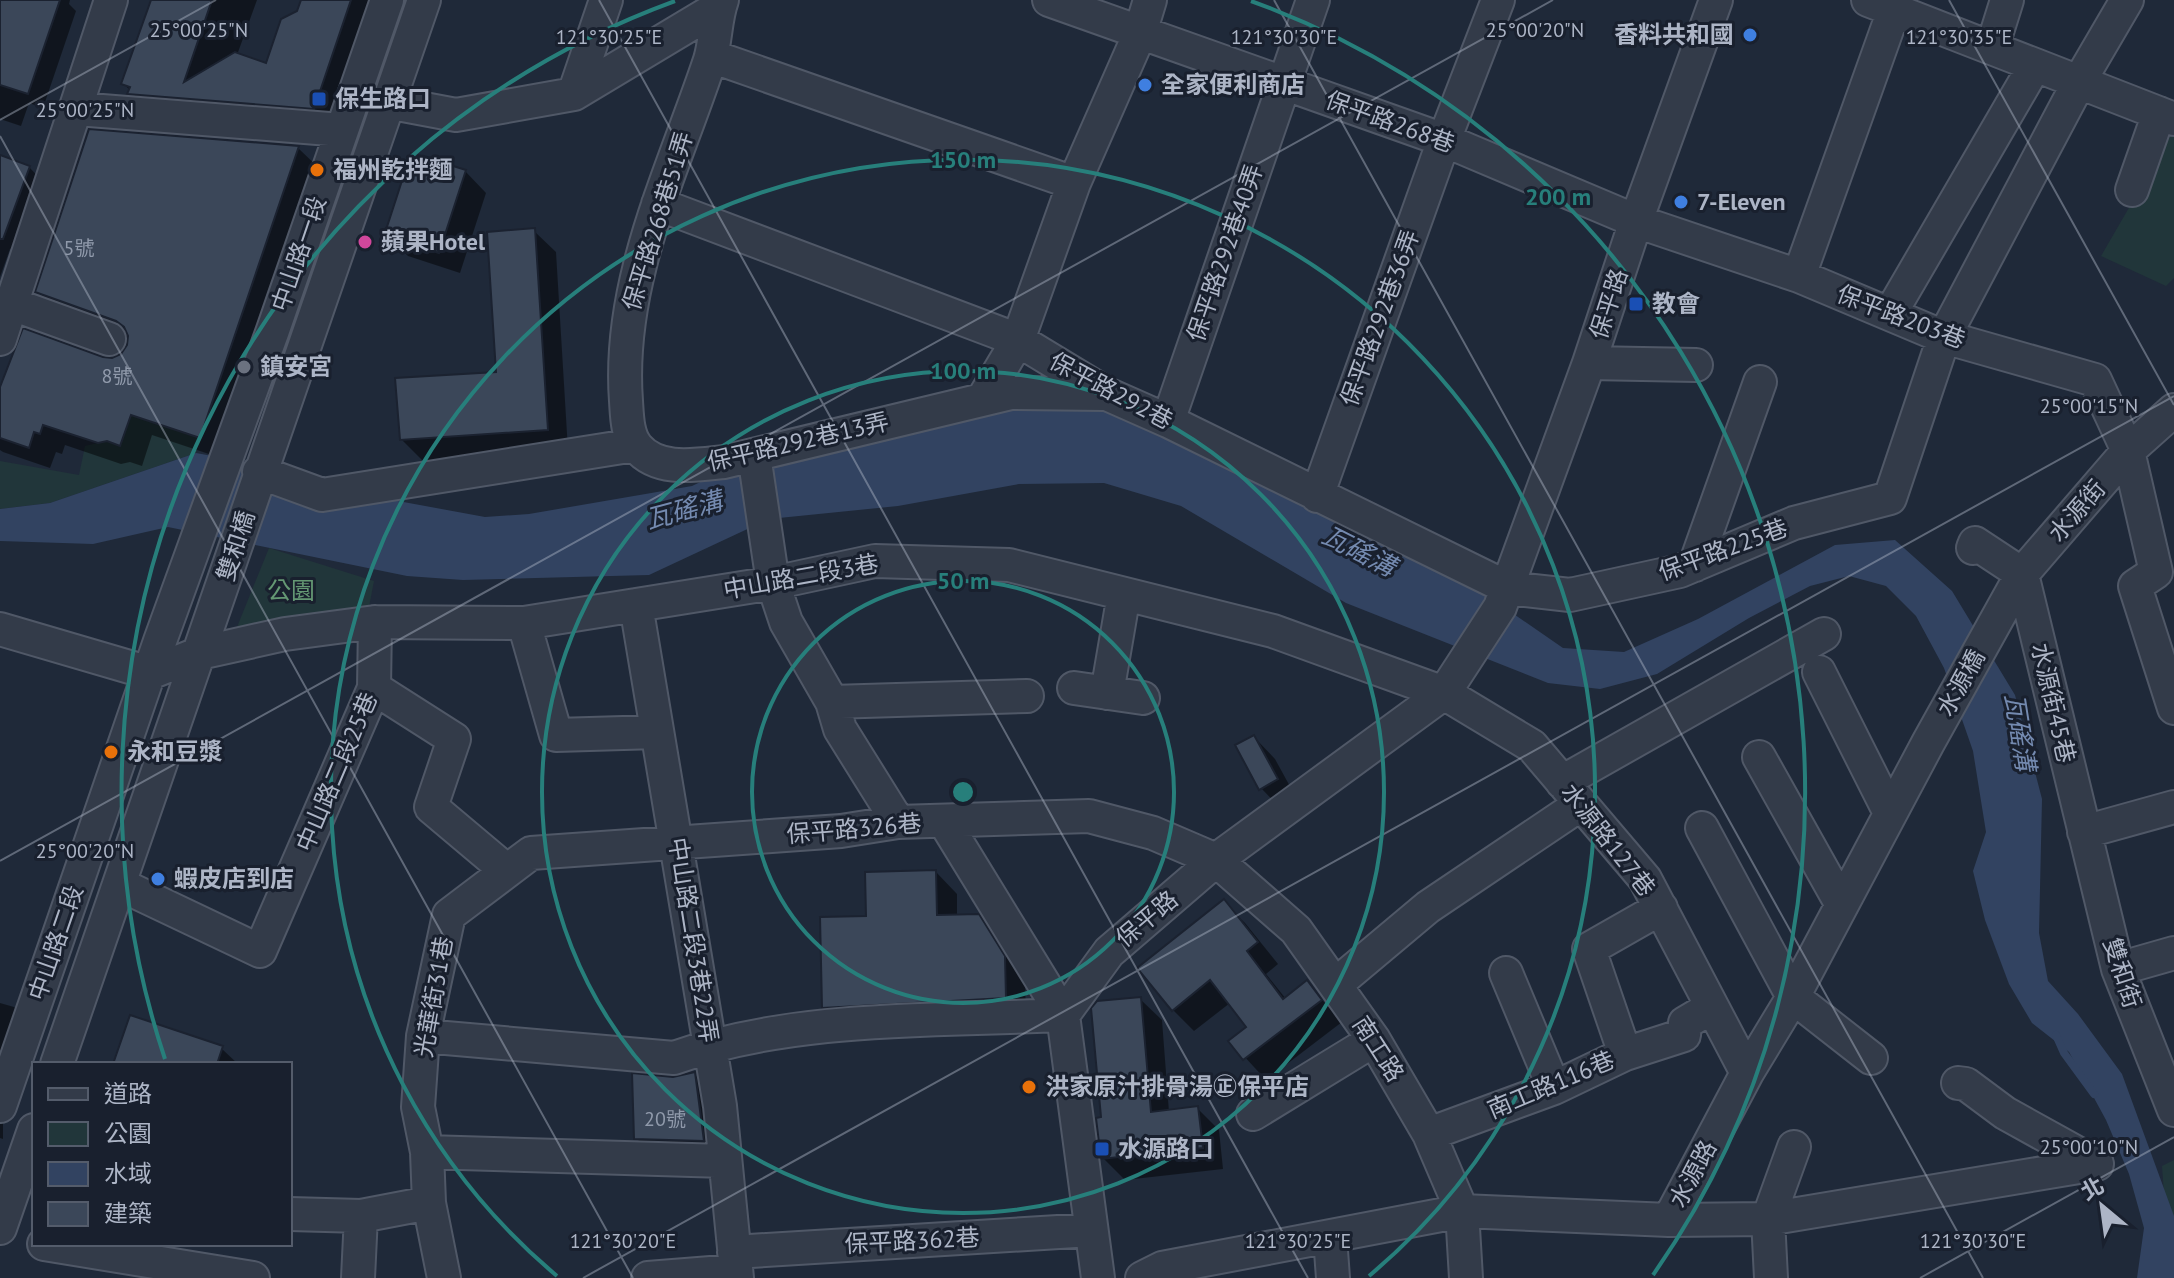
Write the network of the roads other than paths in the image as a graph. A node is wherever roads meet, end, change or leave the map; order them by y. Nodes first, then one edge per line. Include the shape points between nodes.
1 (111, 0) edge
2 (387, 0) edge
3 (424, 0) edge
4 (606, 0) edge
5 (1049, 0) edge
6 (1150, 0) edge
7 (1313, 0) edge
8 (1498, 0) edge
9 (1716, 0) edge
10 (2007, 0) edge
11 (2127, 0) edge
12 (721, 4) edge
13 (1881, 4) edge
14 (1140, 33) junction
15 (1992, 48) junction
16 (711, 56) junction
17 (2035, 65) junction
18 (2079, 82) junction
19 (1282, 84) junction
20 (574, 94) junction
21 (387, 102) junction
22 (77, 109) junction
23 (2167, 116) edge
24 (342, 130) junction
25 (1444, 140) junction
26 (1074, 183) junction
27 (2132, 190) dead end
28 (658, 204) junction
29 (1636, 221) junction
30 (1799, 276) junction
31 (12, 304) junction
32 (1890, 314) junction
33 (1944, 337) junction
34 (0, 339) edge
35 (109, 339) dead end
36 (1018, 340) junction
37 (1589, 363) junction
38 (1696, 365) dead end
39 (1760, 382) dead end
40 (1107, 394) junction
41 (983, 399) junction
42 (2174, 410) edge
43 (1168, 421) junction
44 (635, 445) junction
45 (2128, 451) junction
46 (754, 455) junction
47 (223, 462) joint
48 (259, 472) junction
49 (1317, 496) junction
50 (1973, 548) dead end
51 (1695, 565) junction
52 (2022, 574) junction
53 (773, 583) junction
54 (1124, 594) junction
55 (1504, 598) junction
56 (176, 600) joint
57 (636, 605) junction
58 (212, 620) joint
59 (375, 622) junction
60 (1994, 622) joint
61 (524, 623) junction
62 (0, 630) edge
63 (1824, 634) dead end
64 (200, 653) junction
65 (1819, 672) dead end
66 (150, 673) junction
67 (1449, 684) junction
68 (374, 688) junction
69 (1074, 688) dead end
70 (1107, 693) junction
71 (1027, 696) dead end
72 (1143, 698) dead end
73 (832, 702) junction
74 (2174, 708) edge
75 (657, 732) junction
76 (1928, 743) joint
77 (1759, 757) dead end
78 (1572, 793) junction
79 (2174, 807) edge
80 (1890, 813) junction
81 (944, 821) junction
82 (898, 822) junction
83 (1702, 828) dead end
84 (2084, 832) junction
85 (677, 843) junction
86 (1216, 860) junction
87 (507, 871) junction
88 (119, 884) junction
89 (1842, 905) junction
90 (1661, 908) junction
91 (2174, 953) edge
92 (2118, 969) junction
93 (1506, 973) dead end
94 (1335, 985) junction
95 (1793, 997) junction
96 (1712, 1007) junction
97 (1063, 1015) junction
98 (423, 1036) junction
99 (1374, 1040) junction
100 (710, 1045) junction
101 (1625, 1054) junction
102 (1871, 1058) dead end
103 (58, 1062) edge
104 (1747, 1073) junction
105 (1958, 1083) dead end
106 (1554, 1088) junction
107 (0, 1106) edge
108 (2174, 1110) edge
109 (1253, 1114) dead end
110 (1429, 1134) junction
111 (32, 1136) edge
112 (1794, 1147) dead end
113 (427, 1152) junction
114 (725, 1161) junction
115 (429, 1203) junction
116 (1462, 1211) junction
117 (292, 1214) edge
118 (361, 1216) junction
119 (1768, 1219) junction
120 (1669, 1220) junction
121 (0, 1228) edge
122 (1091, 1230) junction
123 (0, 1237) edge
124 (1330, 1237) junction
125 (32, 1242) edge
126 (56, 1246) edge
127 (736, 1267) edge
128 (253, 1278) edge
129 (358, 1278) edge
130 (444, 1278) edge
131 (648, 1278) edge
132 (1098, 1278) edge
133 (1142, 1278) edge
134 (1333, 1278) edge
135 (1466, 1278) edge
136 (1771, 1278) edge

1 - 22 street
2 - 24 street, 中山路一段
3 - 21 street, 中山路一段
4 - 20 street
5 - 14 street, 保平路268巷
6 - 14 street
7 - 19 street, 保平路292巷40弄
8 - 25 street, 保平路292巷36弄
9 - 29 street, 保平路
10 - 15 street
11 - 18 street
12 - 16 street, 保平路268巷51弄
12 - 20 street
13 - 15 street
13 - 30 street
14 - 19 street, 保平路268巷
14 - 26 street
15 - 17 street
16 - 26 street
16 - 28 street, 保平路268巷51弄
17 - 18 street
17 - 32 street
18 - 23 street
18 - 33 street
19 - 25 street, 保平路268巷
19 - 43 street, 保平路292巷40弄
20 - 21 street via 456,115
21 - 48 street, 中山路一段
22 - 24 street
22 - 31 street
23 - 27 street
24 - 47 street, 中山路一段
25 - 29 street, 保平路268巷
25 - 49 street, 保平路292巷36弄
26 - 36 street
28 - 36 street, 保平路292巷
28 - 44 street, 保平路268巷51弄 via 629,308 623,367 627,424
29 - 30 street, 保平路203巷
29 - 37 street, 保平路
30 - 32 street, 保平路203巷
31 - 34 street
31 - 35 street
32 - 33 street, 保平路203巷
33 - 45 street, 保平路203巷 via 2095,380
33 - 51 street, 保平路225巷 via 1890,498 1794,523
36 - 40 street, 保平路292巷
36 - 41 street
37 - 38 street
37 - 55 street, 保平路
39 - 51 street
40 - 41 street, 保平路292巷13弄 via 1011,393
40 - 43 street, 保平路292巷
41 - 46 street, 保平路292巷13弄
42 - 45 street, 水源街
43 - 49 street, 保平路292巷
44 - 46 street, 保平路292巷13弄 via 664,464
44 - 48 street via 322,495
45 - 52 street, 水源街
45 - 74 street, 保平路203巷 via 2156,572 2135,586
46 - 53 street
47 - 56 street, 雙和橋
48 - 58 street, 雙和橋
49 - 55 street, 保平路292巷
50 - 52 street via 1975,543
51 - 55 street, 保平路225巷 via 1570,595
52 - 60 street, 水源街
52 - 84 street, 水源街45巷
53 - 54 street, 中山路二段3巷 via 875,561 905,561 1009,565
53 - 57 street, 中山路二段3巷
53 - 73 street via 786,622
54 - 67 street, 中山路二段3巷 via 1273,631
54 - 70 street
55 - 67 street, 保平路
56 - 66 street, 中山路二段
57 - 61 street, 中山路二段3巷
57 - 75 street, 中山路二段3巷22弄
58 - 64 street, 中山路二段
59 - 61 street, 中山路二段3巷
59 - 64 street, 中山路二段3巷
59 - 68 street, 中山路二段25巷
60 - 76 street, 水源橋
61 - 75 street via 556,735
62 - 66 street
63 - 78 street
64 - 66 street, 中山路二段3巷
64 - 88 street, 中山路二段
65 - 80 street
66 - 107 street, 中山路二段
67 - 78 street, 水源路127巷 via 1532,746
67 - 86 street, 保平路
68 - 87 street via 454,739 431,807
68 - 88 street, 中山路二段25巷 via 260,951
69 - 70 street
70 - 72 street
71 - 73 street
73 - 82 street via 840,729
75 - 85 street, 中山路二段3巷22弄
76 - 80 street, 水源路
77 - 89 street
78 - 90 street, 水源路127巷 via 1645,879
78 - 94 street
79 - 84 street
80 - 89 street, 水源路
81 - 82 street, 保平路326巷
81 - 86 street, 保平路326巷 via 1089,816 1153,833
81 - 97 street
82 - 85 street, 保平路326巷
83 - 95 street
84 - 92 street, 雙和街
85 - 87 street, 光華街31巷 via 531,853
85 - 100 street, 中山路二段3巷22弄
86 - 94 street, 南工路 via 1296,930
86 - 97 street, 保平路 via 1109,952
87 - 98 street, 光華街31巷 via 449,915
88 - 103 street, 中山路二段
89 - 95 street, 水源路
90 - 96 street, 水源路127巷
90 - 101 street, 南工路116巷 via 1589,949
91 - 92 street
92 - 108 street, 雙和街
93 - 106 street
94 - 99 street, 南工路
95 - 102 street
95 - 104 street, 水源路
96 - 101 street via 1685,1023 1684,1035
96 - 104 street, 水源路127巷
97 - 100 street via 814,1027
97 - 122 street
98 - 100 street via 674,1058
98 - 113 street, 光華街31巷 via 418,1107
99 - 109 street
99 - 110 street, 南工路
100 - 114 street, 中山路二段3巷22弄
101 - 106 street, 南工路116巷
104 - 120 street, 水源路
105 - 119 street via 2097,1164
106 - 110 street, 南工路116巷
110 - 116 street, 南工路
111 - 121 street
112 - 119 street
113 - 114 street
113 - 115 street, 光華街31巷
114 - 127 street, 中山路二段3巷22弄
115 - 118 street
115 - 130 street, 光華街31巷
116 - 120 street, 水源路
116 - 124 street, 水源路
116 - 135 street, 南工路
117 - 118 street
118 - 129 street
119 - 120 street
119 - 136 street
122 - 127 street, 保平路362巷
122 - 132 street
123 - 125 street
124 - 133 street, 水源路 via 1162,1268
124 - 134 street
126 - 128 street
127 - 131 street, 保平路362巷

